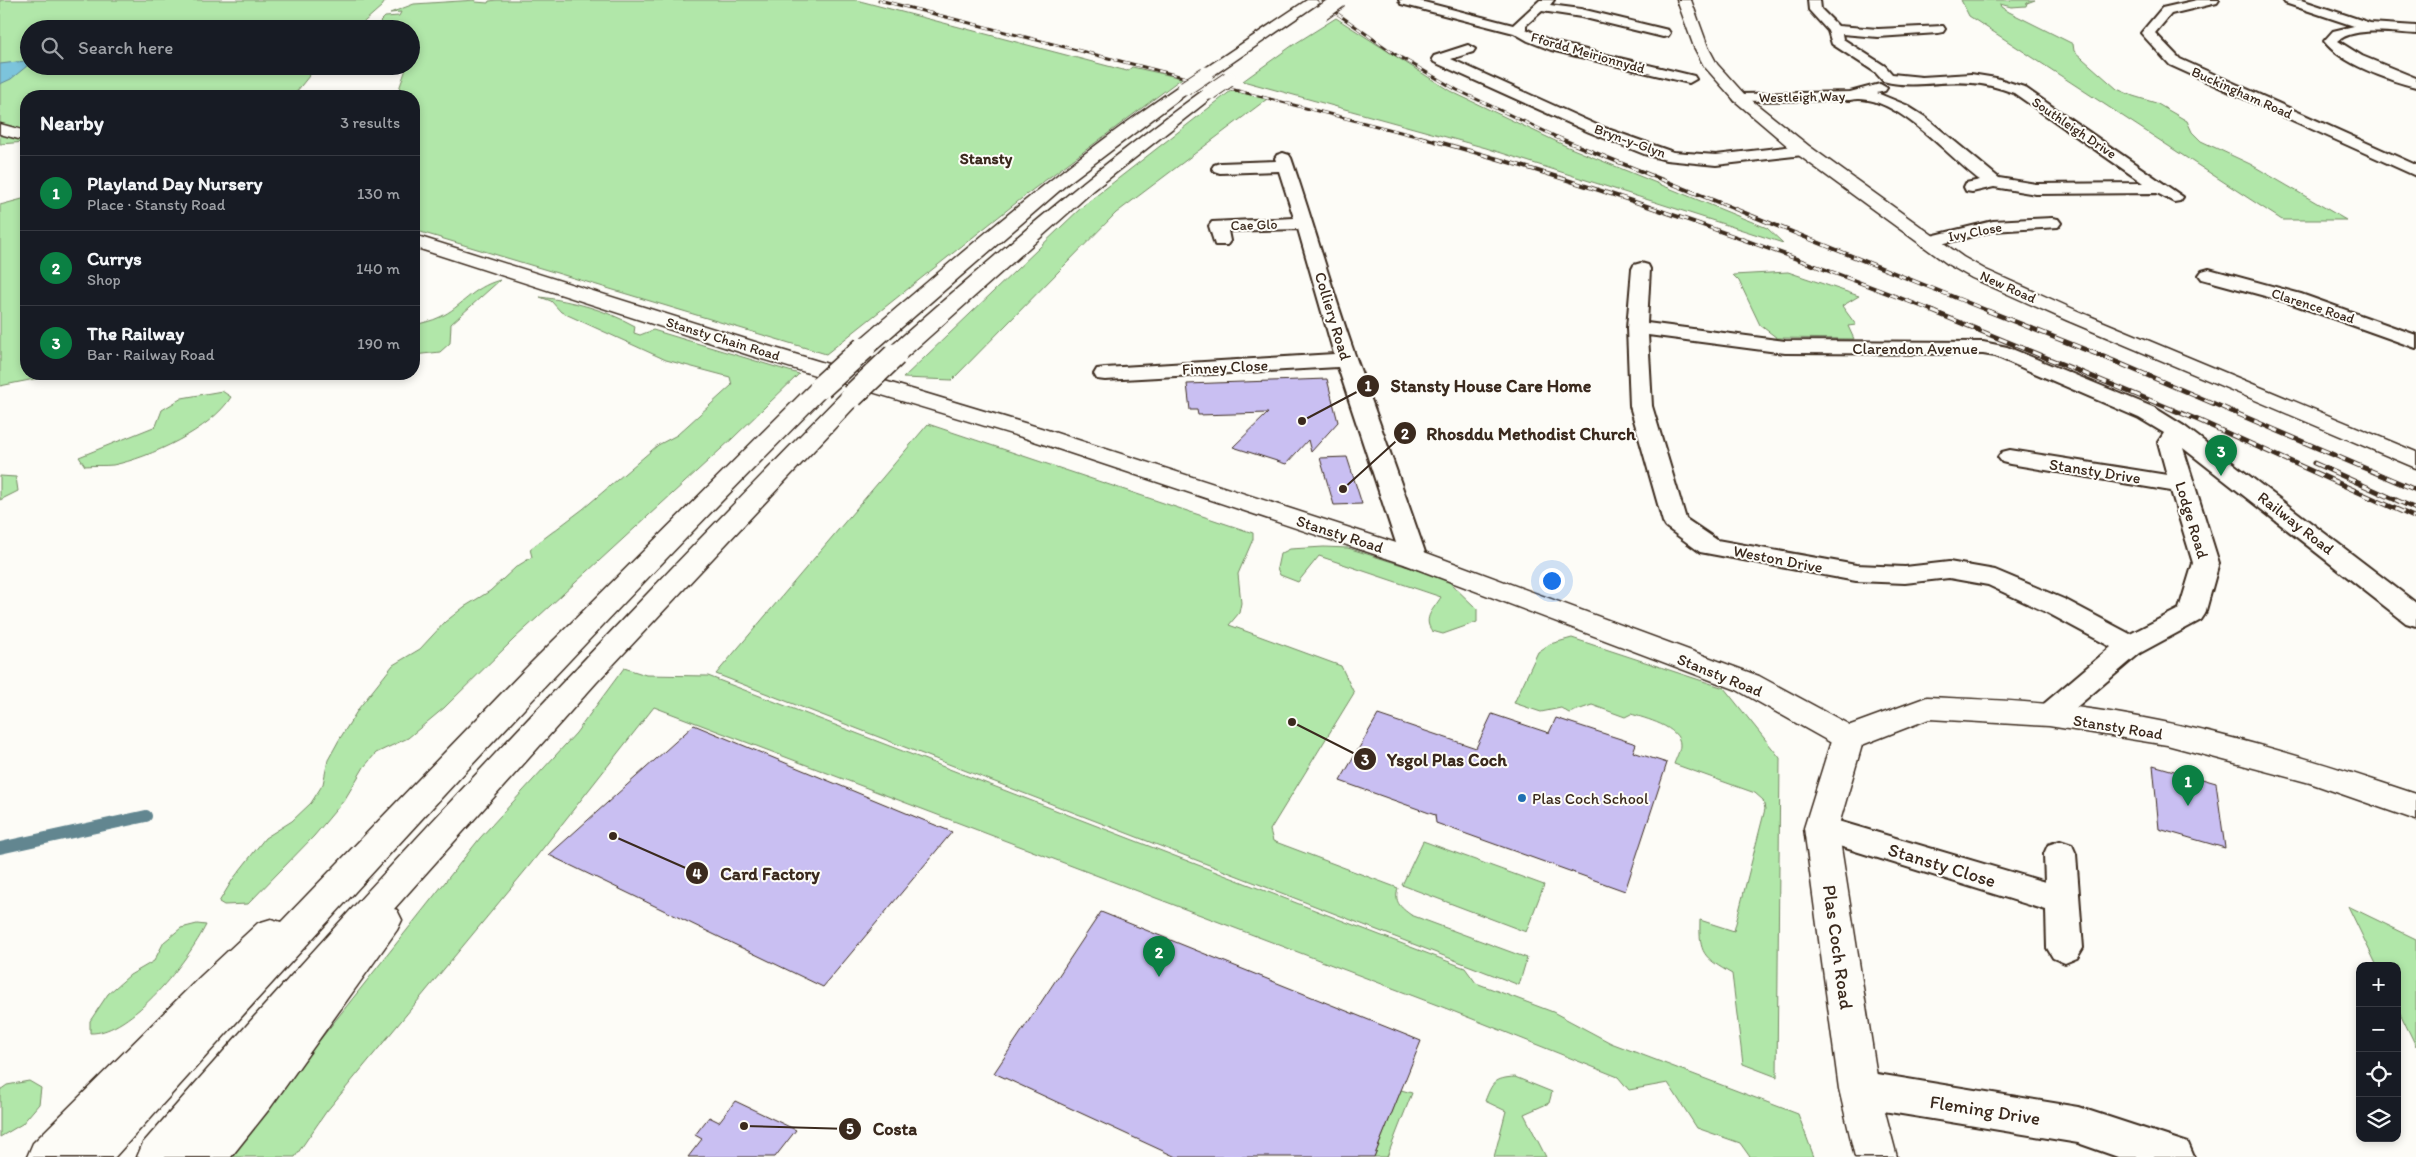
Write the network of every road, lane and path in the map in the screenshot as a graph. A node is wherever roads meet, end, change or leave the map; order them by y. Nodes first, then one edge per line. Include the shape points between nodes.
1 (1340, 0) edge
2 (1684, 0) edge
3 (1814, 0) edge
4 (2213, 0) edge
5 (2290, 0) edge
6 (1405, 1) dead end
7 (1543, 3) edge
8 (1315, 6) edge
9 (1307, 24) dead end
10 (2369, 27) junction
11 (1654, 28) dead end
12 (1519, 30) junction
13 (1834, 30) junction
14 (2416, 30) edge
15 (1932, 31) dead end
16 (1468, 50) dead end
17 (1243, 69) dead end
18 (2020, 75) dead end
19 (1888, 78) junction
20 (1983, 79) junction
21 (1689, 80) dead end
22 (2416, 83) edge
23 (1865, 94) junction
24 (1740, 98) junction
25 (0, 130) edge
26 (20, 135) edge
27 (1803, 150) junction
28 (1284, 162) joint
29 (1220, 168) dead end
30 (2416, 171) edge
31 (1994, 182) junction
32 (1972, 187) dead end
33 (1306, 223) junction
34 (2052, 223) dead end
35 (1221, 241) dead end
36 (1929, 242) junction
37 (420, 243) edge
38 (1642, 269) dead end
39 (2209, 275) dead end
40 (1637, 328) junction
41 (2416, 342) edge
42 (1346, 360) junction
43 (1105, 374) dead end
44 (2176, 431) junction
45 (1032, 433) joint
46 (2009, 457) dead end
47 (2416, 460) edge
48 (2181, 484) junction
49 (1414, 558) junction
50 (2416, 617) edge
51 (2130, 646) junction
52 (2050, 715) junction
53 (1848, 738) junction
54 (475, 740) junction
55 (484, 784) junction
56 (2416, 807) edge
57 (1821, 828) junction
58 (2060, 854) dead end
59 (2062, 902) junction
60 (2065, 948) dead end
61 (1858, 1089) junction
62 (2113, 1146) edge
63 (48, 1157) edge
64 (87, 1157) edge
65 (158, 1157) edge
66 (205, 1157) edge
67 (1876, 1157) edge
68 (2174, 1157) edge

1 - 8 main road, bridge
2 - 24 main road, New Road via 1711,66
3 - 13 street via 1817,14
4 - 30 street, Buckingham Road via 2167,11 2148,33 2175,62
5 - 10 street
6 - 12 street, Ffordd Meirionnydd
7 - 11 street
7 - 12 street, Ffordd Meirionnydd via 1523,19
8 - 9 main road
8 - 54 main road, bridge via 1149,112 1009,222 864,348 720,485
10 - 14 street
10 - 22 street via 2345,31 2331,41 2351,56
12 - 21 street, Ffordd Meirionnydd via 1547,44 1664,70
13 - 15 street via 1878,33
13 - 19 street via 1837,41 1880,69
16 - 27 street, Bryn-y-Glyn via 1439,59 1500,82 1632,144 1672,157 1716,160
17 - 55 main road, bridge via 1173,119 1028,235 895,355 852,396
18 - 20 street, Southleigh Drive
19 - 20 street, Southleigh Drive via 1922,81
19 - 23 street via 1878,90
20 - 31 street, Southleigh Drive via 2019,90 2167,192 2036,189
23 - 24 street, Westleigh Way
23 - 31 street, Southleigh Drive via 1920,120
24 - 27 main road, New Road
25 - 26 main road
27 - 36 main road, New Road
28 - 29 street
28 - 33 street, Colliery Road
31 - 32 street, Southleigh Drive
33 - 35 street, Cae Glo via 1218,226
33 - 42 street, Colliery Road
34 - 36 street, Ivy Close via 1993,226
36 - 47 main road, New Road via 1979,274
37 - 45 main road, Stansty Chain Road
38 - 40 street, Weston Drive
39 - 41 street, Clarence Road via 2294,298
40 - 44 street, Clarendon Avenue via 1785,347 1983,348 2000,351 2147,413
40 - 51 street, Weston Drive via 1641,406 1675,522 1708,546 1856,573 1905,575 1949,570 1995,578
42 - 43 street, Finney Close
42 - 49 street, Colliery Road
44 - 48 street, Lodge Road via 2170,442
44 - 50 street, Railway Road
45 - 49 main road, Stansty Road
46 - 48 street, Stansty Drive
48 - 51 street, Lodge Road via 2206,563 2191,614
49 - 53 main road, Stansty Road via 1748,683
51 - 52 street, Lodge Road
52 - 53 main road, Stansty Road via 1928,708
52 - 56 main road, Stansty Road via 2167,734 2316,773
53 - 57 main road, Plas Coch Road
54 - 63 main road via 214,988
54 - 64 main road
55 - 65 main road via 229,1071
55 - 66 main road via 256,1095
57 - 59 street, Stansty Close
57 - 61 main road, Plas Coch Road
58 - 59 street
59 - 60 street
61 - 62 street, Fleming Drive via 2078,1125
61 - 67 main road, Plas Coch Road
62 - 68 street, Fleming Drive

